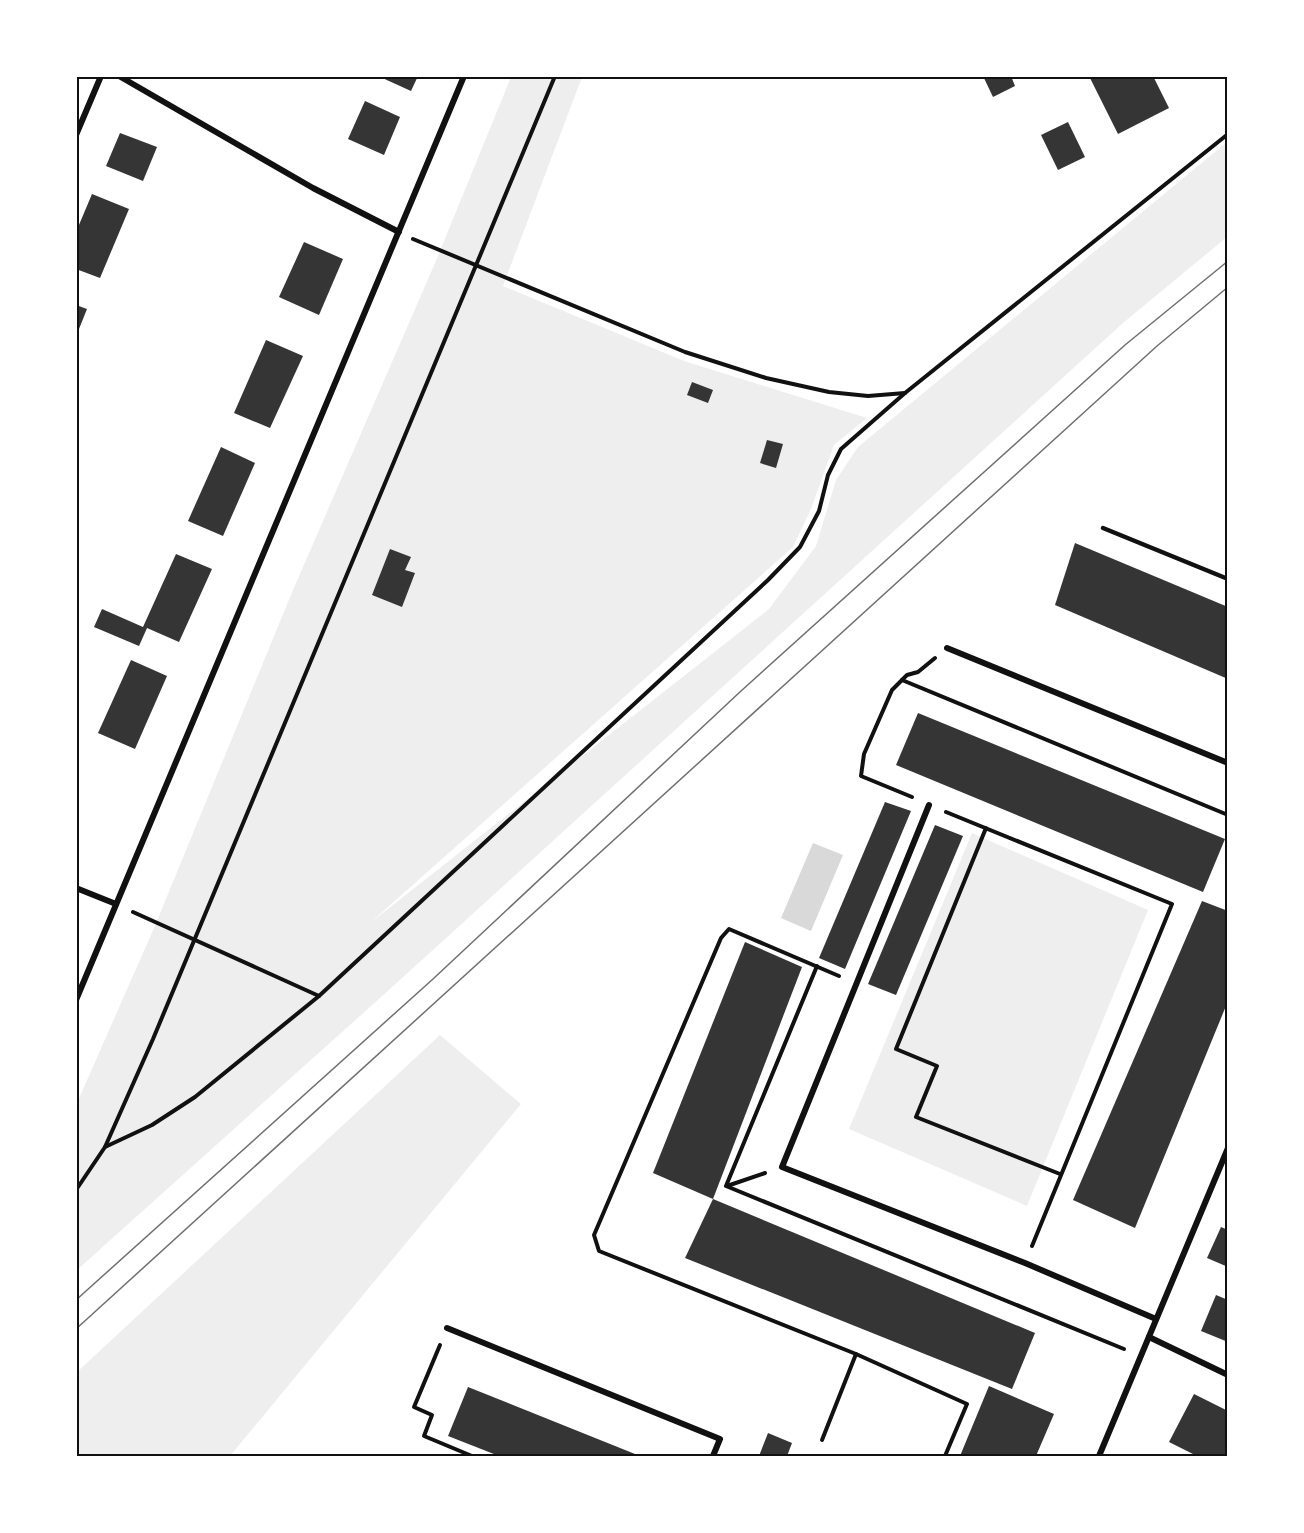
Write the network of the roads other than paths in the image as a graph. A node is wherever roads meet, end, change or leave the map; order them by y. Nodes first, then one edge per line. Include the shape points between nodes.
1 (101, 76) edge
2 (119, 76) edge
3 (464, 76) edge
4 (76, 135) edge
5 (399, 232) junction
6 (1103, 528) dead end
7 (1227, 579) edge
8 (947, 648) road end
9 (1227, 763) edge
10 (929, 805) road end
11 (76, 888) edge
12 (116, 904) junction
13 (76, 1000) edge
14 (1227, 1148) edge
15 (1156, 1319) junction
16 (447, 1328) road end
17 (1149, 1337) junction
18 (1227, 1375) edge
19 (713, 1456) edge
20 (1099, 1456) edge

1 - 4 street
2 - 5 street via 303,183
3 - 5 street
5 - 12 street
6 - 7 lane
8 - 9 street
10 - 15 street via 782,1167
11 - 12 street
12 - 13 street
14 - 15 street
15 - 17 street
16 - 19 street via 720,1439
17 - 18 street
17 - 20 street

